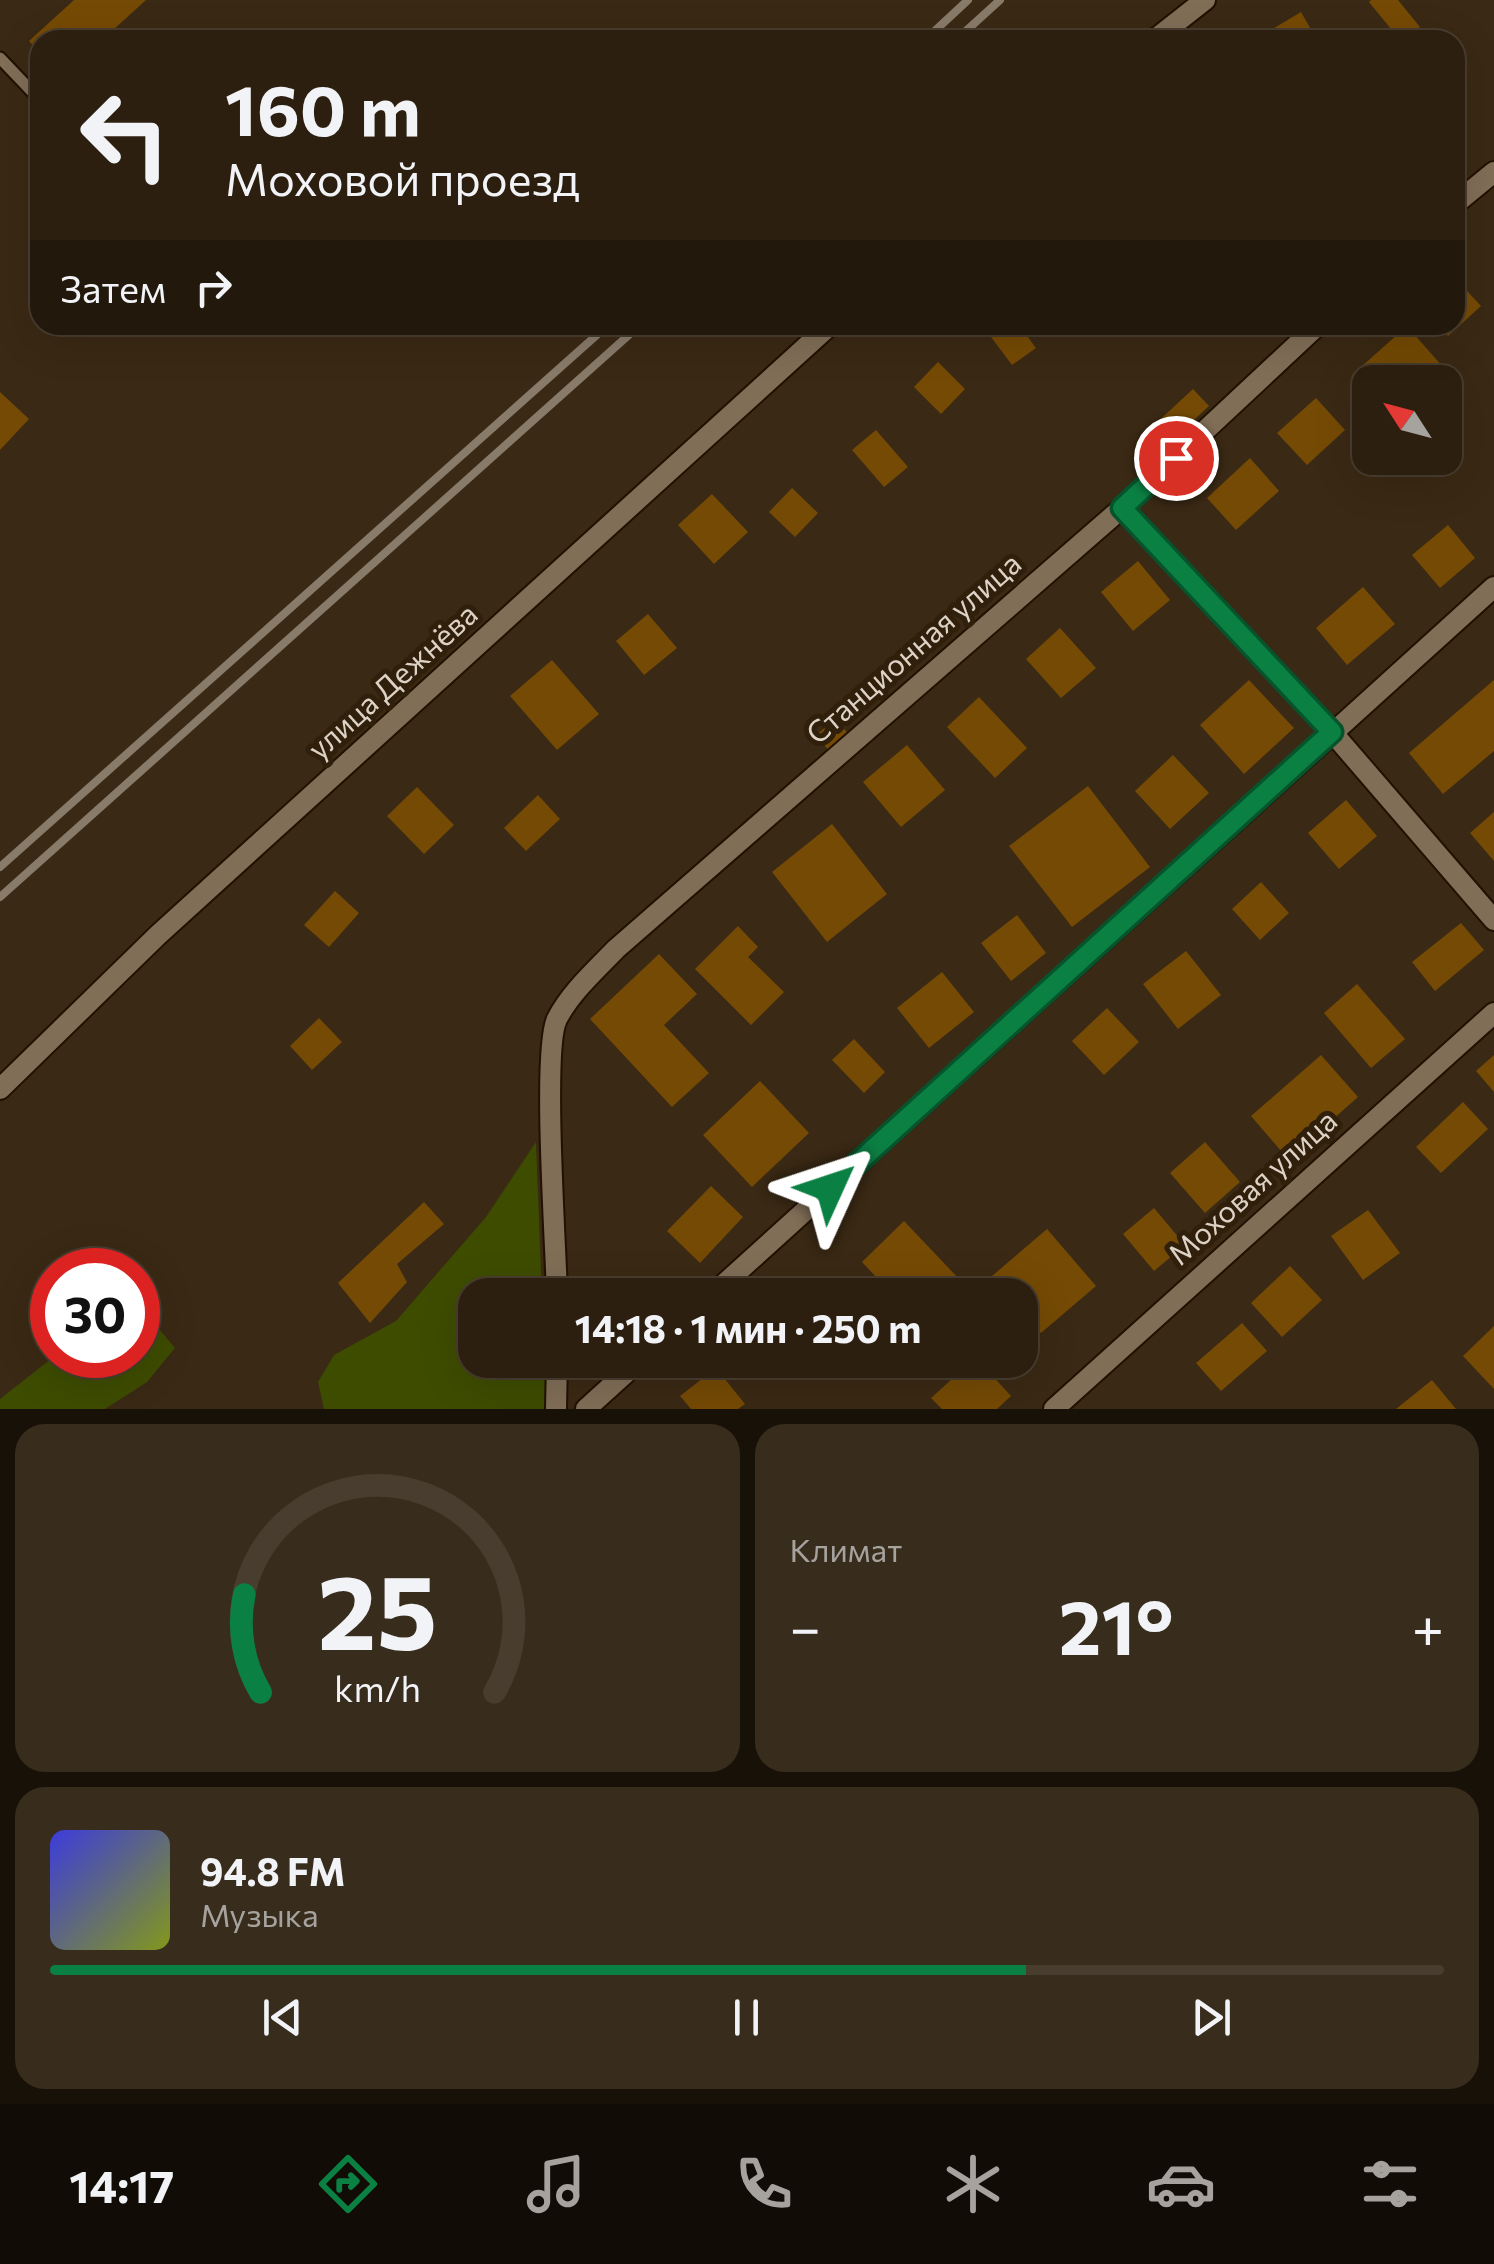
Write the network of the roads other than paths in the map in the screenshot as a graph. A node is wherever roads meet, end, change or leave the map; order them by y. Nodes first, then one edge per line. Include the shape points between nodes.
1 (1205, 0) edge
2 (1167, 30) edge
3 (0, 58) edge
4 (30, 90) edge
5 (1494, 172) edge
6 (1465, 196) edge
7 (819, 335) edge
8 (1307, 335) edge
9 (1122, 508) junction
10 (1494, 587) edge
11 (1332, 732) junction
12 (1494, 920) edge
13 (1494, 1013) edge
14 (0, 1088) edge
15 (557, 1278) edge
16 (731, 1278) edge
17 (557, 1378) edge
18 (620, 1378) edge
19 (556, 1409) edge
20 (586, 1409) edge
21 (1054, 1409) edge

1 - 2 street
3 - 4 lane
5 - 6 street
7 - 14 street, улица Дежнёва via 158,935
8 - 9 street, Станционная улица
9 - 11 street
9 - 15 street, Станционная улица via 574,992 554,1023 551,1064
10 - 11 street
11 - 12 street
11 - 16 street
13 - 21 street, Моховая улица
17 - 19 street
18 - 20 street

